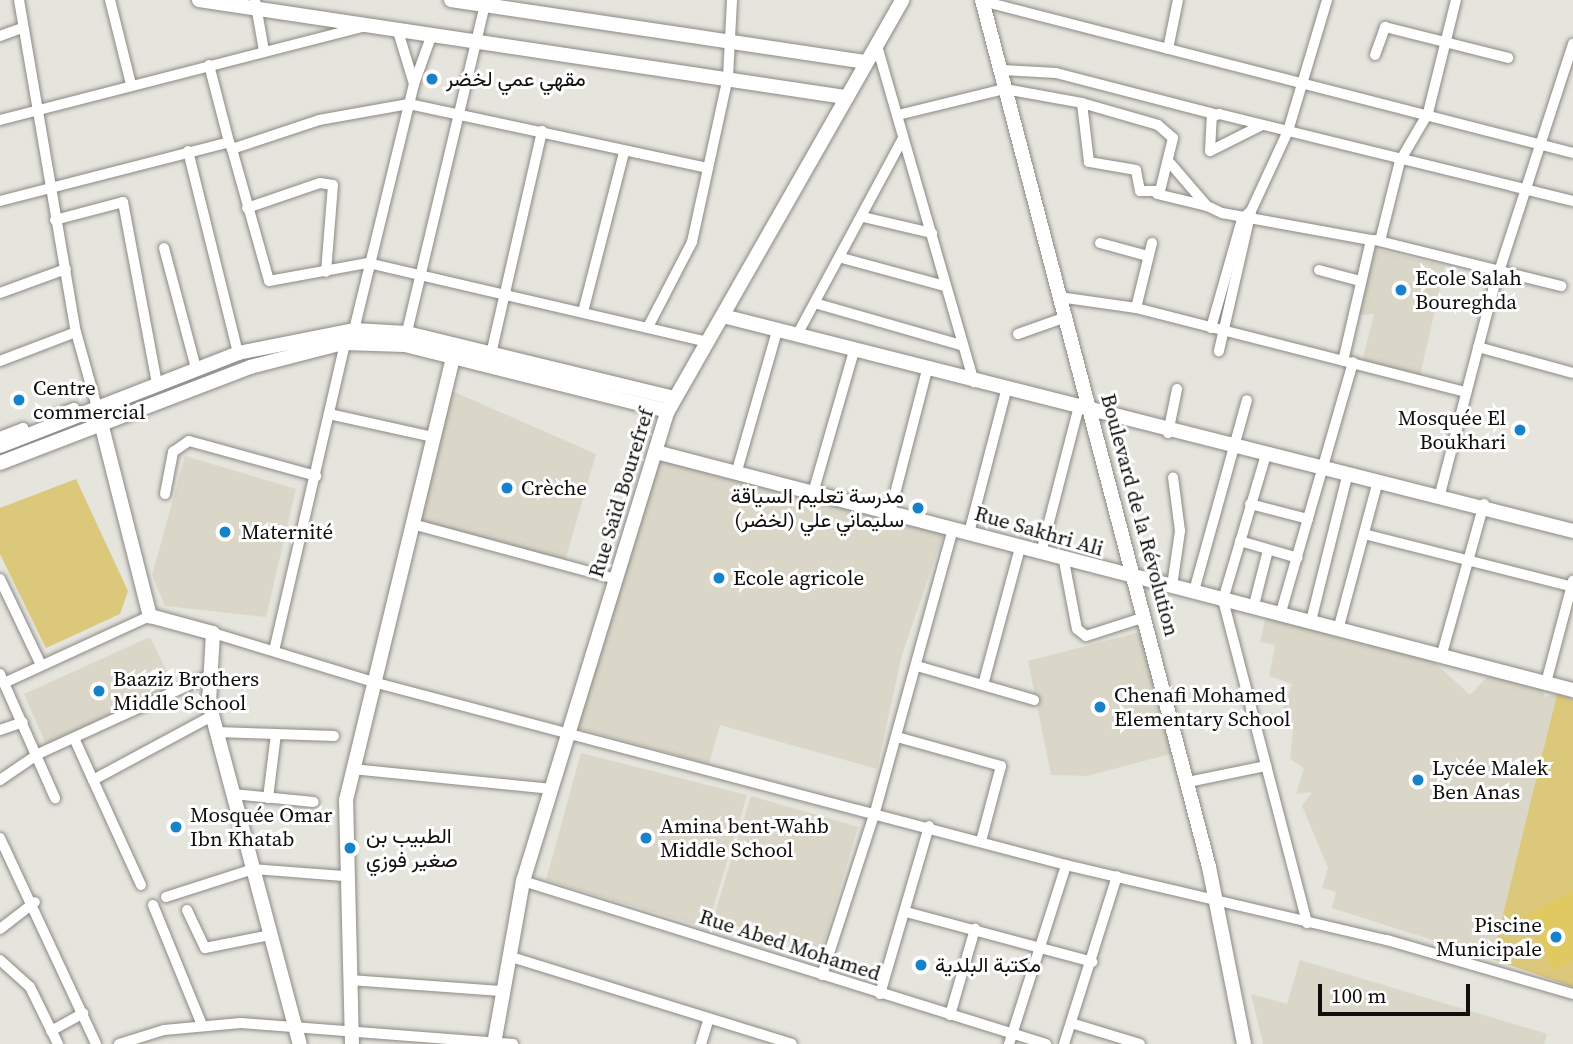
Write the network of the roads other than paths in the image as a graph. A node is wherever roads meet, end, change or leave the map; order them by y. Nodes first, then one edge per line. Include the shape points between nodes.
1 (19, 0) edge
2 (110, 0) edge
3 (199, 0) edge
4 (452, 0) edge
5 (732, 0) edge
6 (902, 0) edge
7 (1178, 0) edge
8 (1327, 0) edge
9 (1456, 0) edge
10 (982, 1) edge
11 (486, 2) edge
12 (1011, 2) edge
13 (254, 4) edge
14 (373, 24) junction
15 (22, 28) junction
16 (397, 28) junction
17 (432, 34) junction
18 (0, 36) edge
19 (477, 37) junction
20 (734, 42) junction
21 (1446, 42) junction
22 (1573, 44) edge
23 (877, 46) junction
24 (1168, 49) junction
25 (264, 51) junction
26 (1375, 55) dead end
27 (1508, 58) dead end
28 (866, 62) junction
29 (209, 65) junction
30 (1003, 70) junction
31 (728, 77) junction
32 (1305, 83) junction
33 (131, 84) junction
34 (414, 84) junction
35 (1005, 89) junction
36 (845, 97) junction
37 (1082, 103) junction
38 (410, 104) junction
39 (35, 108) junction
40 (459, 111) junction
41 (1427, 113) junction
42 (1214, 114) junction
43 (898, 115) junction
44 (0, 120) edge
45 (1262, 125) junction
46 (542, 131) junction
47 (1288, 131) junction
48 (904, 138) junction
49 (230, 145) junction
50 (1543, 146) junction
51 (188, 151) junction
52 (624, 152) junction
53 (1573, 153) edge
54 (1400, 161) junction
55 (1170, 163) junction
56 (707, 168) junction
57 (49, 184) junction
58 (1525, 189) junction
59 (1157, 194) junction
60 (0, 201) edge
61 (1573, 201) edge
62 (1207, 206) junction
63 (247, 208) junction
64 (1252, 216) junction
65 (863, 217) junction
66 (1242, 219) junction
67 (55, 220) junction
68 (932, 233) junction
69 (1376, 240) junction
70 (1100, 243) dead end
71 (1152, 243) dead end
72 (164, 248) dead end
73 (1148, 256) junction
74 (842, 258) junction
75 (368, 263) junction
76 (1500, 268) junction
77 (66, 269) junction
78 (1319, 270) dead end
79 (326, 272) junction
80 (420, 274) junction
81 (1360, 281) junction
82 (945, 286) junction
83 (1561, 286) dead end
84 (0, 293) edge
85 (503, 295) junction
86 (1059, 297) junction
87 (818, 304) junction
88 (1136, 308) junction
89 (583, 312) junction
90 (723, 316) junction
91 (1066, 317) junction
92 (648, 327) junction
93 (1211, 328) junction
94 (354, 330) junction
95 (76, 331) junction
96 (777, 331) junction
97 (1224, 332) junction
98 (1018, 334) dead end
99 (797, 335) junction
100 (406, 339) junction
101 (704, 341) junction
102 (345, 343) junction
103 (961, 345) junction
104 (1478, 347) junction
105 (854, 351) junction
106 (1219, 351) dead end
107 (239, 353) junction
108 (491, 354) junction
109 (453, 358) junction
110 (0, 361) edge
111 (1348, 361) junction
112 (197, 368) junction
113 (927, 370) junction
114 (1573, 373) edge
115 (974, 382) junction
116 (158, 384) junction
117 (1177, 389) dead end
118 (1006, 391) junction
119 (1466, 392) junction
120 (1247, 400) dead end
121 (670, 404) junction
122 (97, 407) junction
123 (1084, 410) junction
124 (329, 414) junction
125 (102, 424) junction
126 (1167, 433) junction
127 (25, 436) junction
128 (0, 437) edge
129 (433, 437) junction
130 (0, 446) edge
131 (1233, 448) junction
132 (656, 452) junction
133 (1265, 458) junction
134 (0, 463) edge
135 (1324, 470) junction
136 (736, 474) junction
137 (316, 476) junction
138 (1172, 477) dead end
139 (1347, 477) junction
140 (1378, 481) junction
141 (813, 493) junction
142 (165, 494) dead end
143 (1440, 494) junction
144 (1250, 504) junction
145 (1484, 504) junction
146 (890, 513) junction
147 (1308, 519) junction
148 (412, 524) junction
149 (953, 528) junction
150 (1573, 531) edge
151 (969, 533) junction
152 (1364, 534) junction
153 (1240, 541) junction
154 (1020, 548) junction
155 (1268, 550) junction
156 (1041, 553) junction
157 (1298, 558) junction
158 (1466, 559) junction
159 (1064, 561) junction
160 (1132, 577) junction
161 (0, 579) edge
162 (616, 579) junction
163 (1572, 584) edge
164 (1172, 586) junction
165 (1194, 591) junction
166 (1223, 600) junction
167 (1255, 605) junction
168 (1281, 612) junction
169 (150, 616) junction
170 (1146, 617) junction
171 (1311, 621) junction
172 (1338, 630) junction
173 (213, 633) junction
174 (274, 651) junction
175 (1441, 657) junction
176 (41, 665) junction
177 (917, 666) junction
178 (208, 676) junction
179 (2, 678) edge
180 (373, 682) junction
181 (1546, 683) junction
182 (983, 685) junction
183 (1573, 690) edge
184 (1034, 700) dead end
185 (212, 716) junction
186 (23, 722) junction
187 (0, 730) edge
188 (216, 732) junction
189 (569, 733) junction
190 (276, 734) junction
191 (334, 736) dead end
192 (897, 737) junction
193 (74, 738) junction
194 (38, 754) junction
195 (1266, 766) junction
196 (352, 769) junction
197 (0, 780) edge
198 (93, 780) junction
199 (1188, 782) junction
200 (552, 789) junction
201 (233, 794) junction
202 (55, 798) dead end
203 (268, 798) junction
204 (314, 802) dead end
205 (875, 812) junction
206 (929, 826) junction
207 (0, 838) edge
208 (981, 841) junction
209 (1066, 865) junction
210 (253, 869) junction
211 (345, 876) junction
212 (1117, 876) junction
213 (523, 881) junction
214 (141, 885) dead end
215 (166, 897) dead end
216 (34, 902) junction
217 (1213, 902) junction
218 (153, 905) dead end
219 (187, 911) dead end
220 (906, 912) junction
221 (1307, 923) junction
222 (0, 929) edge
223 (975, 929) junction
224 (271, 936) junction
225 (1040, 947) junction
226 (508, 956) junction
227 (0, 960) edge
228 (1091, 962) junction
229 (822, 975) junction
230 (350, 980) junction
231 (501, 991) junction
232 (880, 994) junction
233 (1573, 994) edge
234 (83, 1013) junction
235 (950, 1015) junction
236 (709, 1018) junction
237 (1071, 1023) junction
238 (294, 1024) junction
239 (202, 1025) junction
240 (352, 1027) junction
241 (51, 1031) junction
242 (1010, 1039) edge
243 (495, 1042) edge
244 (58, 1044) edge
245 (96, 1044) edge
246 (119, 1044) edge
247 (300, 1044) edge
248 (352, 1044) edge
249 (513, 1044) edge
250 (701, 1044) edge
251 (792, 1044) edge
252 (1046, 1044) edge
253 (1064, 1044) edge
254 (1138, 1044) edge
255 (1244, 1044) edge

1 - 15 street
2 - 33 street
3 - 13 main road
4 - 11 main road
5 - 20 street
6 - 23 main road, Rue Saïd Bourefref
7 - 24 street
8 - 32 street
9 - 21 street
10 - 12 street
10 - 30 main road, Boulevard de la Révolution
11 - 19 street
11 - 20 main road
12 - 24 street
13 - 14 main road
13 - 25 street
14 - 16 main road
14 - 25 street
15 - 18 street
15 - 39 street
16 - 17 main road
16 - 34 street
17 - 19 main road
17 - 34 street
19 - 31 main road
19 - 40 street
20 - 28 main road
20 - 31 street
21 - 26 street via 1385,27
21 - 27 street
21 - 41 street
22 - 50 street
23 - 28 main road, Rue Saïd Bourefref
23 - 43 street
24 - 32 street
25 - 29 street
28 - 36 main road, Rue Saïd Bourefref
29 - 33 street
29 - 49 street
30 - 35 main road, Boulevard de la Révolution
30 - 42 street via 1056,73
31 - 36 main road
31 - 56 street
32 - 41 street
32 - 47 street
33 - 39 street
34 - 38 street
35 - 37 street
35 - 43 street
35 - 86 main road, Boulevard de la Révolution
36 - 90 main road, Rue Saïd Bourefref
37 - 55 street via 1168,130 1173,138
37 - 59 street via 1089,162 1136,170 1140,191
38 - 40 street
38 - 49 street via 319,120
38 - 75 street
39 - 44 street
39 - 57 street
40 - 46 street
40 - 80 street
41 - 50 street
41 - 54 street
42 - 45 street
42 - 45 street via 1208,145 1215,152
43 - 48 street
45 - 47 street
46 - 52 street
46 - 85 street
47 - 54 street
47 - 64 street
48 - 65 street
48 - 68 street
49 - 51 street
49 - 63 street
50 - 53 street
50 - 58 street
51 - 57 street
51 - 107 street
52 - 56 street
52 - 89 street
54 - 58 street
54 - 69 street
55 - 59 street
55 - 62 street
56 - 92 street via 686,259
57 - 60 street
57 - 67 street
58 - 61 street
58 - 76 street
59 - 62 street
62 - 66 street
63 - 79 street via 268,281
63 - 79 street via 320,183 332,185
64 - 66 street
64 - 69 street
64 - 97 street
65 - 68 street
65 - 74 street
66 - 93 street
67 - 77 street
67 - 116 street via 123,202
68 - 82 street
69 - 76 street
69 - 81 street
70 - 73 street
71 - 73 street
72 - 112 street
73 - 88 street
74 - 82 street
74 - 87 street
75 - 79 street
75 - 80 street
75 - 94 street
76 - 83 street
76 - 104 street
77 - 84 street
77 - 95 street
78 - 81 street
80 - 85 street
80 - 100 street
81 - 111 street
82 - 103 street
85 - 89 street
85 - 108 street
86 - 88 street
86 - 91 main road, Boulevard de la Révolution
87 - 99 street
87 - 103 street
88 - 93 street
89 - 92 street
90 - 96 main road
90 - 101 main road, Rue Saïd Bourefref
91 - 98 street
91 - 123 main road, Boulevard de la Révolution
92 - 101 street
93 - 97 street
94 - 100 main road
94 - 107 main road
95 - 110 street
95 - 122 street
96 - 99 main road
96 - 136 street
97 - 106 street
97 - 111 street
99 - 105 main road
100 - 102 main road
100 - 108 main road
100 - 109 main road
101 - 121 main road, Rue Saïd Bourefref
102 - 124 street
102 - 125 main road via 281,356
103 - 115 street
104 - 114 street
104 - 119 street
105 - 113 main road
105 - 141 street
107 - 112 main road
108 - 121 main road
109 - 121 main road
109 - 129 main road
111 - 119 street
111 - 135 street
112 - 116 main road
113 - 115 main road
113 - 146 street
115 - 118 main road
116 - 122 main road
117 - 126 street
118 - 123 main road
118 - 151 street
119 - 143 street
120 - 131 street
121 - 132 main road, Rue Saïd Bourefref
122 - 125 main road
122 - 127 main road
123 - 126 main road
123 - 156 street
123 - 160 main road, Boulevard de la Révolution
124 - 129 street
124 - 137 street
125 - 134 main road
125 - 169 main road
126 - 131 main road
127 - 128 street via 23,428
127 - 130 main road
129 - 148 main road
131 - 133 main road
131 - 165 street
132 - 136 main road, Rue Sakhri Ali
132 - 162 main road, Rue Saïd Bourefref
133 - 135 main road
133 - 144 street
135 - 139 main road
135 - 147 street
136 - 141 main road, Rue Sakhri Ali
137 - 142 street via 189,442 173,452
137 - 174 street
138 - 164 street via 1180,531
139 - 140 main road
139 - 171 street
140 - 143 main road
140 - 152 street
141 - 146 main road, Rue Sakhri Ali
143 - 145 main road
144 - 147 street
144 - 153 street
145 - 150 main road
145 - 158 street
146 - 149 main road, Rue Sakhri Ali
147 - 157 street
148 - 162 street
148 - 180 main road
149 - 151 main road, Rue Sakhri Ali
149 - 177 street
151 - 154 main road, Rue Sakhri Ali
152 - 158 street
152 - 172 street
153 - 155 street
153 - 166 street
154 - 156 main road, Rue Sakhri Ali
154 - 182 street
155 - 157 street
155 - 167 street
156 - 159 main road, Rue Sakhri Ali
157 - 168 street
158 - 163 street
158 - 175 street
159 - 160 main road, Rue Sakhri Ali
159 - 170 street via 1077,629 1086,636
160 - 164 main road, Rue Sakhri Ali
160 - 170 main road, Boulevard de la Révolution
161 - 176 street
162 - 189 main road, Rue Saïd Bourefref
163 - 181 street
164 - 165 main road, Rue Sakhri Ali
165 - 166 main road, Rue Sakhri Ali
166 - 167 main road, Rue Sakhri Ali
166 - 195 street
167 - 168 main road, Rue Sakhri Ali
168 - 171 main road, Rue Sakhri Ali
169 - 173 main road
169 - 176 street
170 - 199 main road, Boulevard de la Révolution
171 - 172 main road, Rue Sakhri Ali
172 - 175 main road, Rue Sakhri Ali
173 - 174 street
173 - 178 main road
174 - 180 street
175 - 181 main road, Rue Sakhri Ali
176 - 179 street
177 - 182 street
177 - 192 street
178 - 185 main road
178 - 193 street
179 - 186 street
180 - 189 street
180 - 196 main road
181 - 183 main road, Rue Sakhri Ali
182 - 184 street
185 - 188 main road
185 - 198 street
186 - 187 street
186 - 194 street
188 - 190 street
188 - 201 main road
189 - 200 main road, Rue Saïd Bourefref
189 - 205 street
190 - 191 street
190 - 203 street
192 - 205 street
192 - 208 street via 1001,766
193 - 194 street
193 - 198 street
194 - 197 street
194 - 202 street
195 - 199 street
195 - 221 street
196 - 200 street
196 - 211 main road
198 - 214 street
199 - 217 main road, Boulevard de la Révolution
200 - 213 main road, Rue Saïd Bourefref
201 - 203 street
201 - 210 main road
203 - 204 street
205 - 206 street
205 - 229 street
206 - 208 street
206 - 220 street
207 - 216 street
208 - 209 street
209 - 212 street
209 - 225 street
210 - 211 street
210 - 215 street
210 - 224 main road
211 - 230 main road
212 - 217 street
212 - 228 street
213 - 226 main road, Rue Saïd Bourefref
213 - 229 street, Rue Abed Mohamed
216 - 222 street
216 - 234 street
217 - 221 street
217 - 255 main road, Boulevard de la Révolution
218 - 239 street
219 - 224 street via 205,947
220 - 223 street
220 - 232 street
221 - 233 street
223 - 225 street
223 - 235 street
224 - 238 main road
225 - 228 street
225 - 242 street
226 - 231 main road, Rue Saïd Bourefref
226 - 236 street
227 - 241 street via 30,988
228 - 237 street
229 - 232 street, Rue Abed Mohamed
230 - 231 street
230 - 240 main road
231 - 243 main road, Rue Saïd Bourefref
232 - 235 street, Rue Abed Mohamed
234 - 241 street
234 - 245 street
235 - 242 street, Rue Abed Mohamed
236 - 250 street
236 - 251 street
237 - 253 street
237 - 254 street
238 - 239 street
238 - 240 street
238 - 247 main road
239 - 246 street
240 - 243 street
240 - 248 main road
241 - 244 street
242 - 252 street, Rue Abed Mohamed
243 - 249 street

